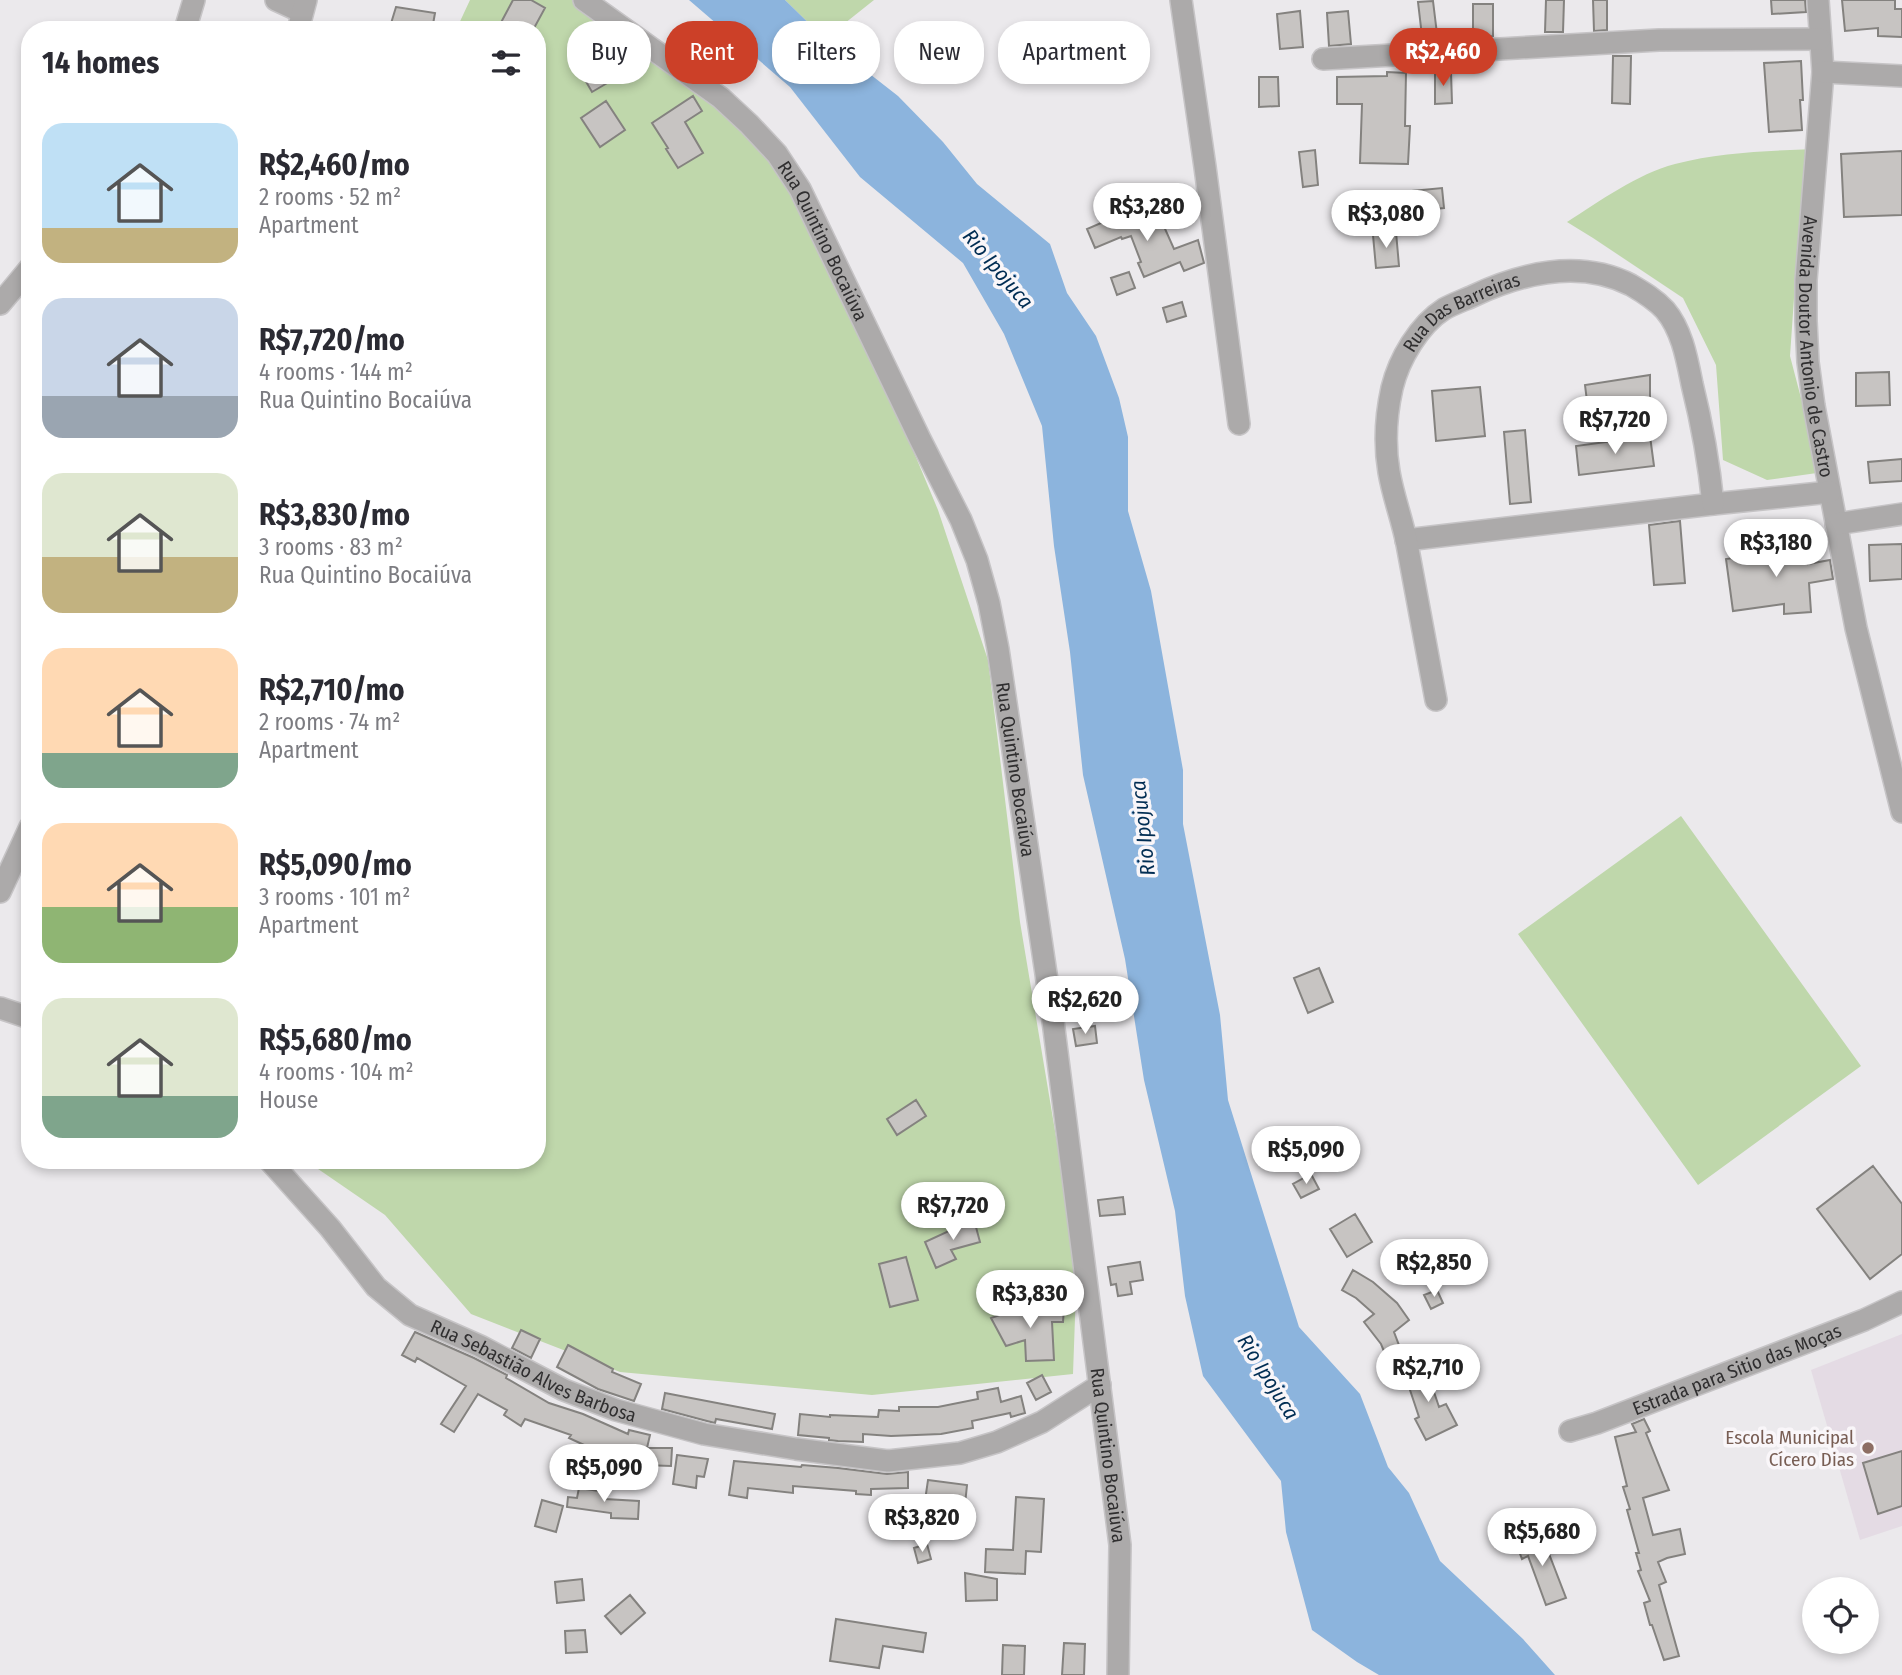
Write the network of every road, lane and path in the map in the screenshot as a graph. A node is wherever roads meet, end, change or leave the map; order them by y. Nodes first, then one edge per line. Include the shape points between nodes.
1 (194, 0) edge
2 (276, 0) edge
3 (584, 0) edge
4 (1181, 0) edge
5 (1818, 0) edge
6 (302, 14) edge
7 (188, 21) edge
8 (1820, 39) junction
9 (1323, 59) dead end
10 (1823, 72) junction
11 (1902, 76) edge
12 (21, 279) edge
13 (0, 304) edge
14 (1239, 424) dead end
15 (1830, 492) junction
16 (1713, 504) junction
17 (1902, 514) edge
18 (1836, 524) junction
19 (1406, 540) junction
20 (1436, 700) dead end
21 (1902, 812) edge
22 (21, 846) edge
23 (0, 892) edge
24 (0, 1008) edge
25 (21, 1015) edge
26 (277, 1169) edge
27 (1902, 1302) edge
28 (1100, 1385) junction
29 (1570, 1431) dead end
30 (1118, 1675) edge

1 - 7 street
2 - 6 street
3 - 28 street, Rua Quintino Bocaiúva via 721,98 776,154 800,189 977,560 998,649
4 - 14 street
5 - 8 street, Avenida Doutor Antonio de Castro
8 - 9 street via 1584,43
8 - 10 street, Avenida Doutor Antonio de Castro
10 - 11 street
10 - 15 street, Avenida Doutor Antonio de Castro via 1805,321
12 - 13 street
15 - 16 street
15 - 18 street, Avenida Doutor Antonio de Castro
16 - 19 street
16 - 19 street, Rua Das Barreiras via 1688,366 1679,333 1665,310 1616,278 1562,270 1494,286 1444,309 1422,330 1406,355 1393,384 1386,443
17 - 18 street
18 - 21 street, Avenida Doutor Antonio de Castro via 1856,628
19 - 20 street, Rua Das Barreiras
22 - 23 street
24 - 25 street
26 - 28 street, Rua Sebastião Alves Barbosa via 376,1287 410,1315 564,1390 704,1434 888,1461 960,1453 1042,1422
27 - 29 street, Estrada para Sitio das Moças
28 - 30 street, Rua Quintino Bocaiúva via 1120,1545

